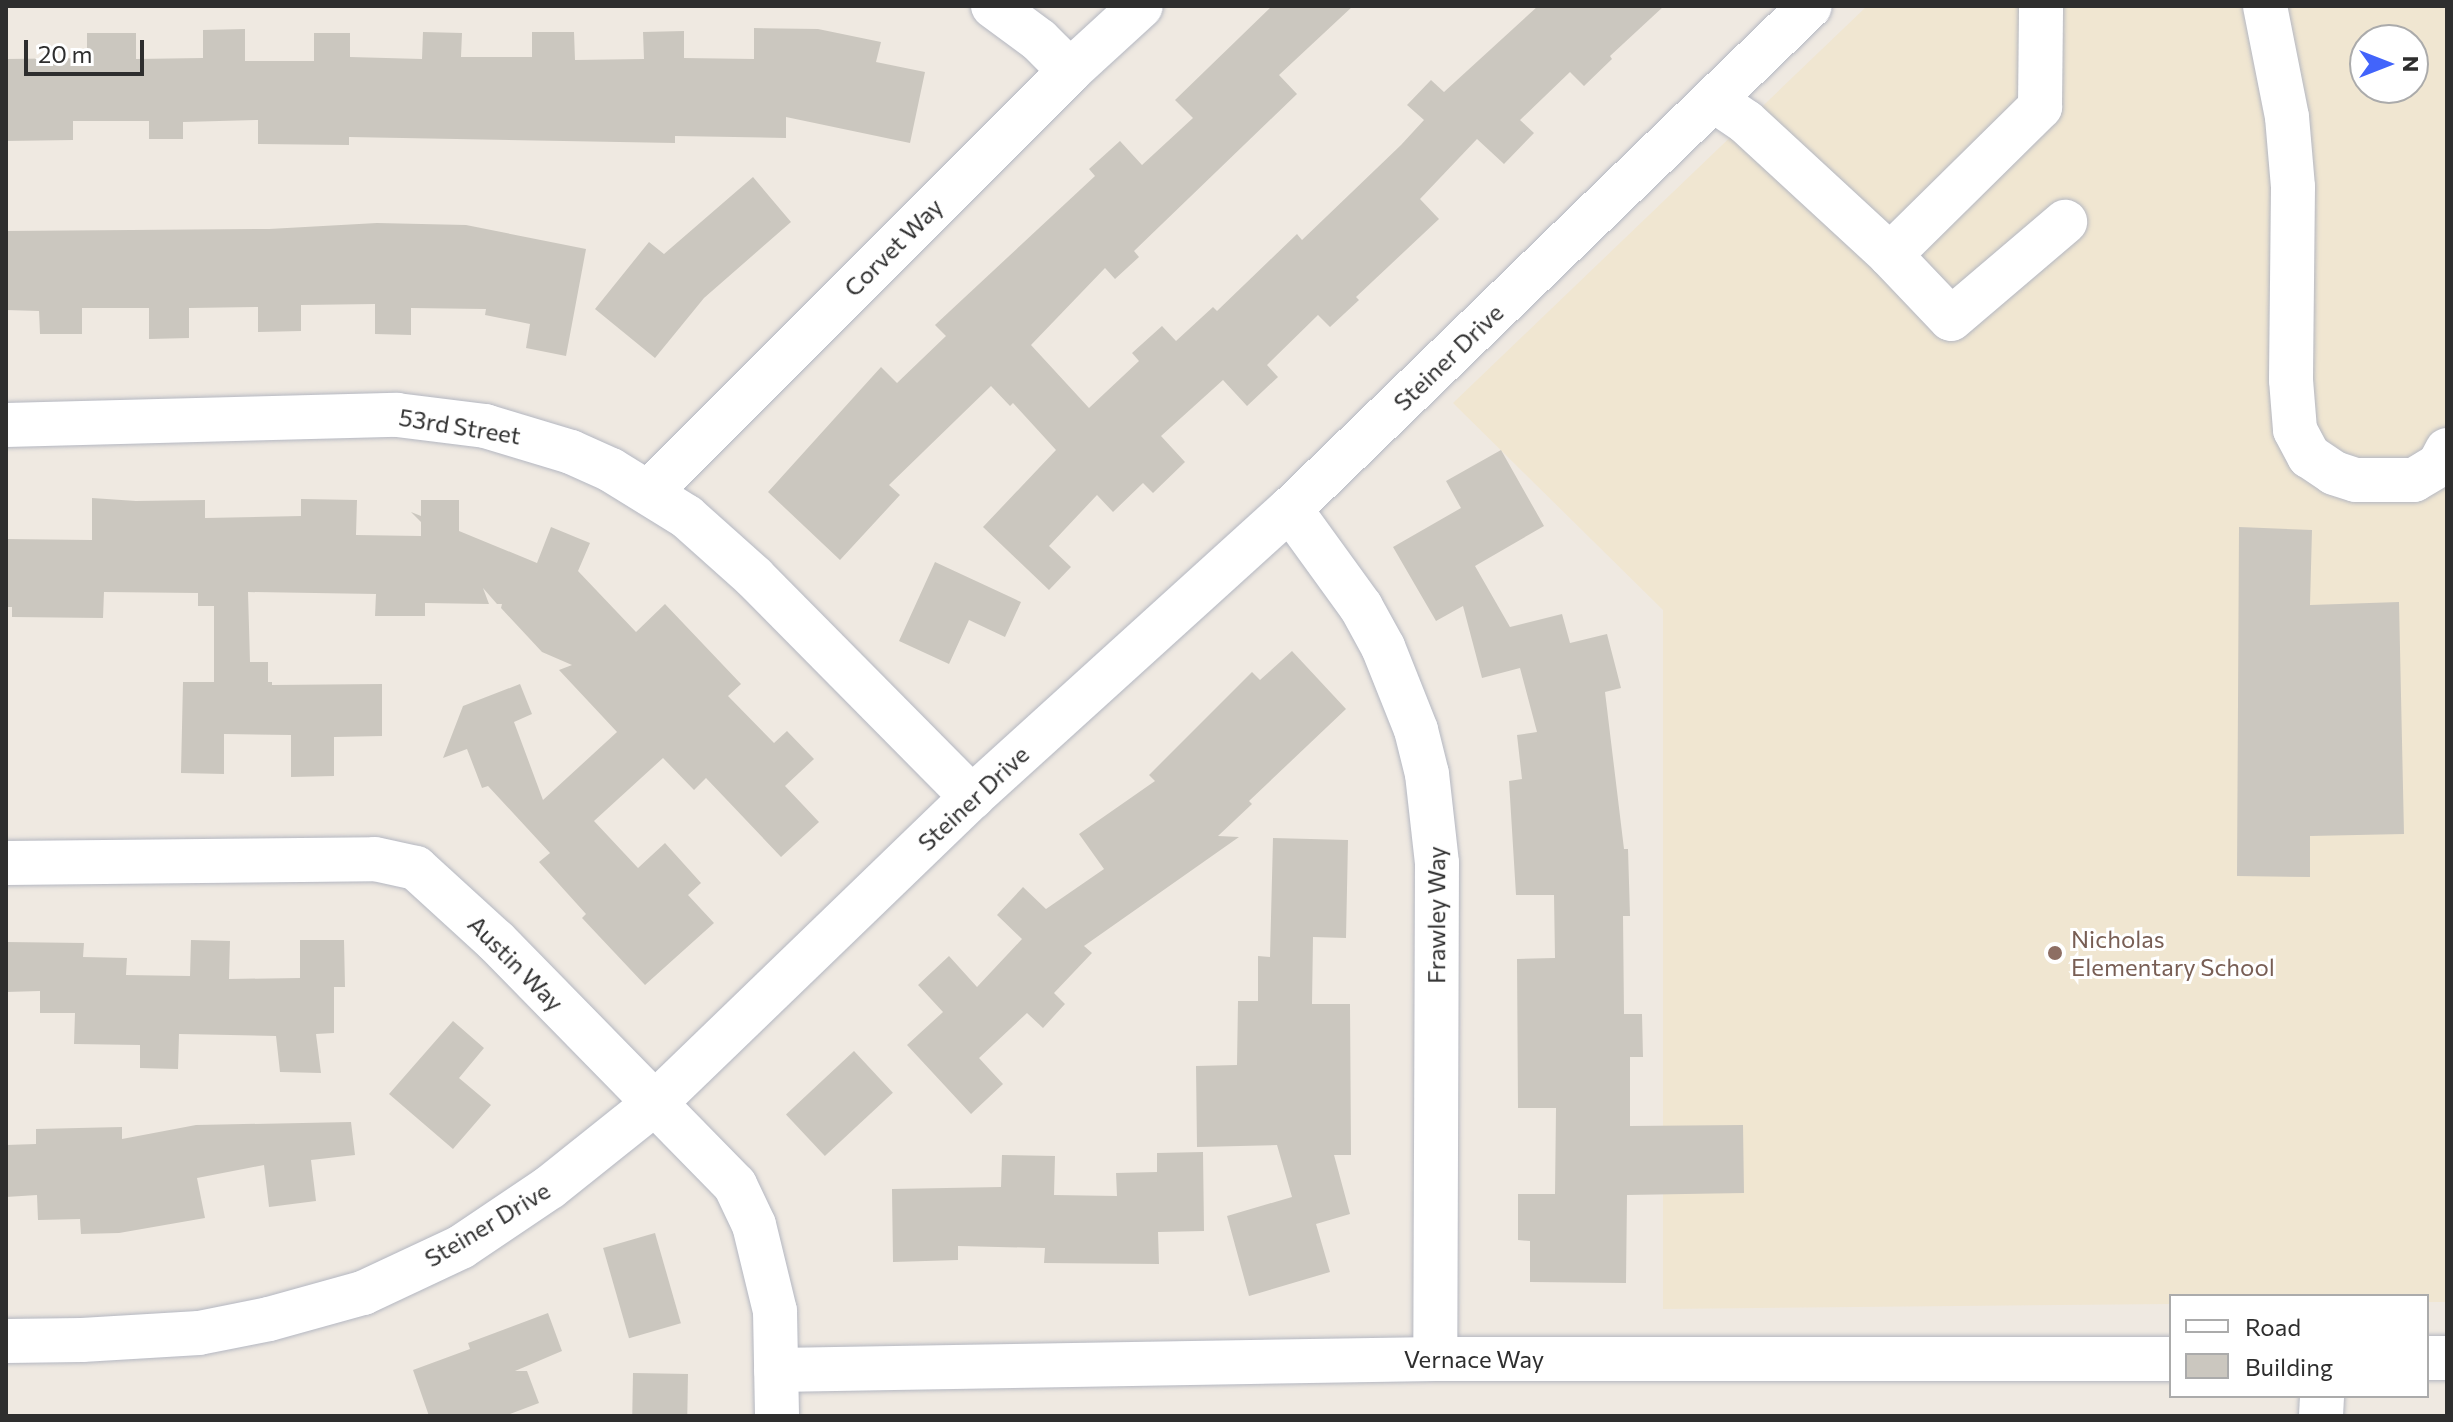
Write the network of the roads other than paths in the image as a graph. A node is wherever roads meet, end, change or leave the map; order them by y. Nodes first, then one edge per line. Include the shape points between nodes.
1 (993, 6) edge
2 (1141, 6) edge
3 (1810, 6) edge
4 (2041, 6) edge
5 (2265, 6) edge
6 (1070, 71) junction
7 (1715, 101) junction
8 (2065, 222) dead end
9 (1890, 255) junction
10 (6, 425) edge
11 (2447, 450) edge
12 (649, 492) junction
13 (1290, 509) junction
14 (972, 797) junction
15 (6, 863) edge
16 (654, 1104) junction
17 (6, 1341) edge
18 (1435, 1359) junction
19 (2169, 1359) edge
20 (776, 1370) junction
21 (777, 1416) edge

1 - 6 street
2 - 6 street, Corvet Way
3 - 7 street, Steiner Drive
4 - 9 street via 2040,107
5 - 11 street via 2287,117 2293,187 2295,430 2309,456 2356,480 2414,480 2439,465
6 - 12 street, Corvet Way
7 - 9 street via 1746,122
7 - 13 street, Steiner Drive
8 - 9 street via 1951,319
10 - 12 street, 53rd Street via 397,415 441,419 528,436 611,470
12 - 14 street, 53rd Street via 687,517 754,577
13 - 14 street, Steiner Drive
13 - 18 street, Frawley Way via 1361,607 1383,647 1416,730 1427,774 1437,863
14 - 16 street, Steiner Drive
15 - 16 street, Austin Way via 375,859 416,868 496,941
16 - 17 street, Steiner Drive via 506,1219 461,1247 363,1293 199,1333
16 - 20 street, Austin Way via 735,1185 754,1225 775,1311
18 - 19 street, Vernace Way
18 - 20 street, Vernace Way
20 - 21 street, Austin Way

